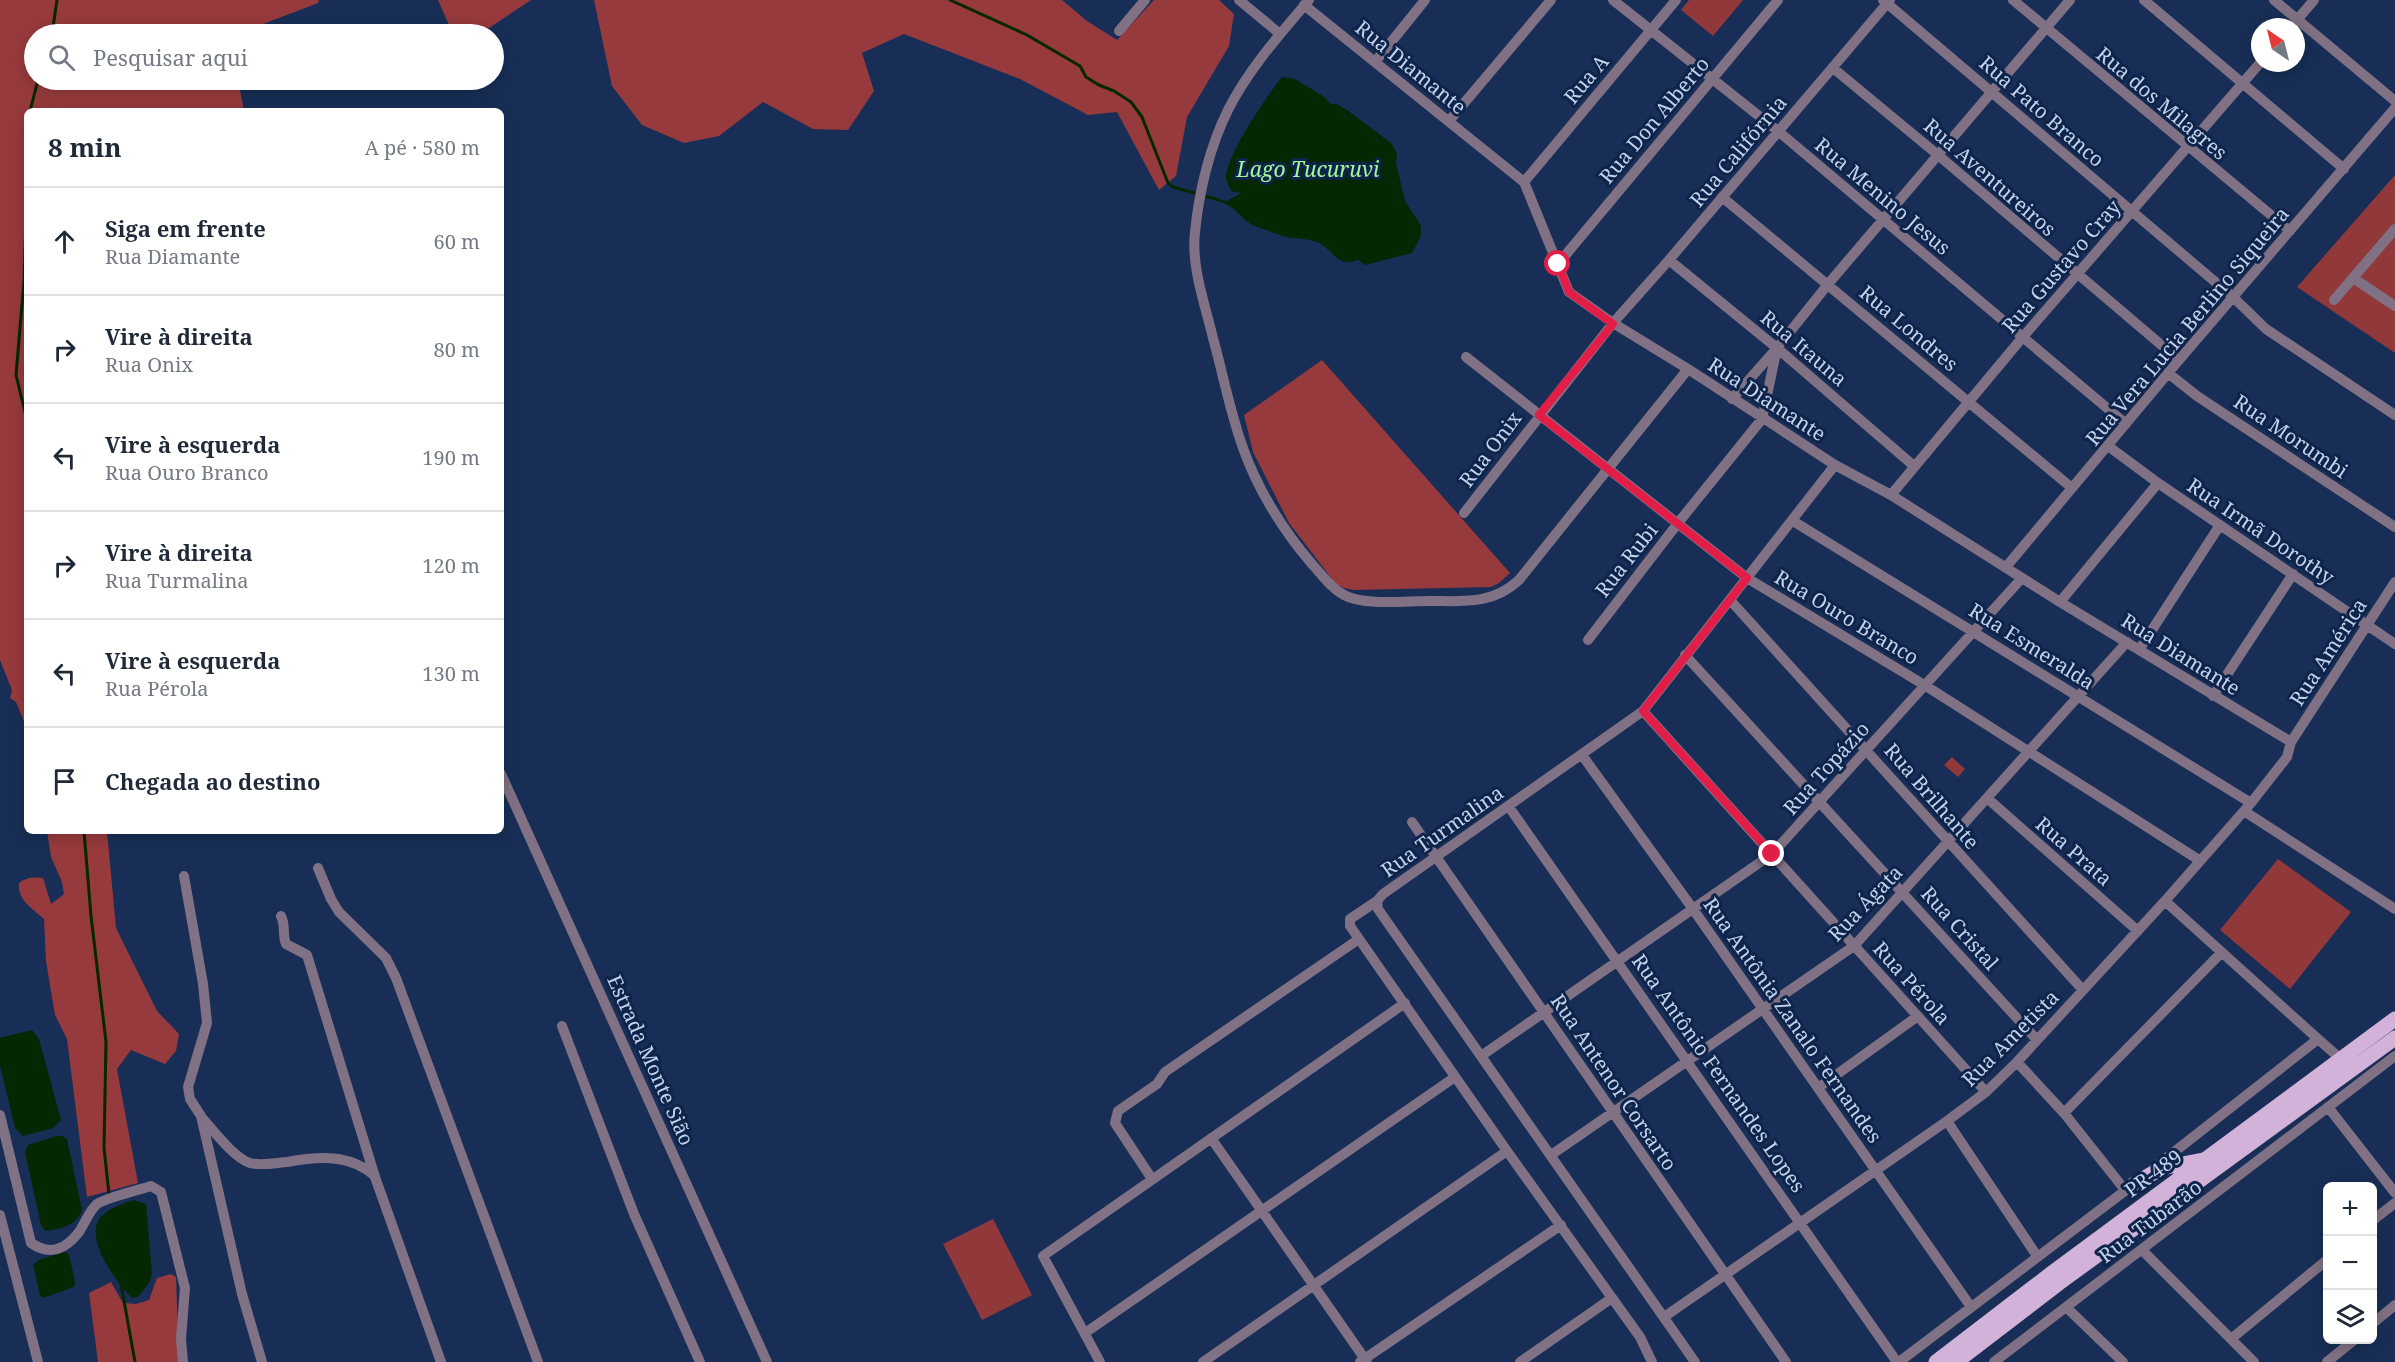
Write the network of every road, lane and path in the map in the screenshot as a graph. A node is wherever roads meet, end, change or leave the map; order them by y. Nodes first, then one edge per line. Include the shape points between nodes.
1 (1144, 0) edge
2 (1241, 0) edge
3 (1425, 0) edge
4 (1551, 0) edge
5 (1613, 0) edge
6 (1676, 0) edge
7 (1778, 0) edge
8 (2013, 0) edge
9 (2070, 0) edge
10 (2144, 0) edge
11 (2274, 0) edge
12 (2314, 0) edge
13 (1886, 1) edge
14 (1306, 3) edge
15 (2290, 18) edge
16 (2298, 18) edge
17 (2045, 29) junction
18 (1119, 31) dead end
19 (1650, 31) junction
20 (2305, 31) edge
21 (1280, 34) junction
22 (1375, 62) junction
23 (1833, 68) junction
24 (2252, 72) edge
25 (1712, 80) junction
26 (2242, 83) junction
27 (1992, 91) junction
28 (2395, 101) edge
29 (2395, 108) edge
30 (1449, 121) junction
31 (1778, 131) junction
32 (2188, 148) junction
33 (1938, 155) junction
34 (2344, 169) junction
35 (1524, 182) junction
36 (1722, 197) junction
37 (2132, 212) junction
38 (1884, 219) junction
39 (2395, 229) edge
40 (2290, 231) junction
41 (1669, 260) junction
42 (1558, 264) junction
43 (2077, 275) junction
44 (2353, 278) junction
45 (1829, 284) junction
46 (2233, 297) junction
47 (2334, 300) dead end
48 (2395, 306) edge
49 (1613, 324) junction
50 (2022, 338) junction
51 (1777, 348) junction
52 (1466, 357) dead end
53 (2179, 360) junction
54 (1688, 369) junction
55 (2168, 373) junction
56 (1731, 399) junction
57 (1968, 402) junction
58 (1539, 415) junction
59 (2395, 416) edge
60 (1762, 419) junction
61 (2126, 424) junction
62 (2108, 446) junction
63 (1835, 465) junction
64 (1914, 466) junction
65 (1608, 469) junction
66 (2158, 483) junction
67 (2072, 488) junction
68 (1891, 495) junction
69 (1464, 513) dead end
70 (1793, 521) junction
71 (1678, 523) junction
72 (2220, 525) junction
73 (2395, 527) edge
74 (2006, 567) junction
75 (2293, 574) junction
76 (1747, 578) junction
77 (2022, 578) junction
78 (2395, 582) edge
79 (1730, 600) junction
80 (2060, 602) junction
81 (2366, 624) junction
82 (1975, 632) junction
83 (1588, 640) dead end
84 (2127, 642) junction
85 (2395, 644) edge
86 (2139, 650) junction
87 (1685, 655) junction
88 (1926, 686) junction
89 (2078, 696) junction
90 (2213, 696) junction
91 (1643, 711) junction
92 (2291, 742) junction
93 (1867, 750) junction
94 (2030, 751) junction
95 (1582, 756) junction
96 (504, 781) edge
97 (1987, 798) junction
98 (1820, 802) junction
99 (1509, 807) junction
100 (2248, 807) junction
101 (1413, 822) dead end
102 (1947, 842) junction
103 (1772, 854) junction
104 (1436, 857) junction
105 (2199, 860) junction
106 (318, 868) dead end
107 (184, 876) dead end
108 (1902, 892) junction
109 (1377, 901) junction
110 (2165, 901) junction
111 (1693, 909) junction
112 (2395, 909) edge
113 (281, 916) dead end
114 (2138, 931) junction
115 (1359, 939) junction
116 (1854, 946) junction
117 (2221, 953) junction
118 (1620, 962) junction
119 (2082, 989) junction
120 (1405, 1003) junction
121 (1763, 1009) junction
122 (1545, 1012) junction
123 (1918, 1016) junction
124 (2395, 1019) edge
125 (562, 1026) dead end
126 (2395, 1038) edge
127 (2318, 1039) junction
128 (2037, 1040) junction
129 (1481, 1056) junction
130 (2395, 1056) edge
131 (1688, 1060) junction
132 (2342, 1060) junction
133 (2017, 1062) junction
134 (1455, 1077) junction
135 (1818, 1088) junction
136 (1986, 1092) junction
137 (2328, 1107) junction
138 (1614, 1112) junction
139 (2064, 1113) junction
140 (0, 1115) edge
141 (201, 1116) junction
142 (1947, 1121) junction
143 (1211, 1138) junction
144 (1507, 1151) junction
145 (1551, 1155) junction
146 (2206, 1159) junction
147 (1875, 1170) junction
148 (375, 1177) junction
149 (1152, 1179) junction
150 (2130, 1187) junction
151 (2395, 1193) edge
152 (2395, 1203) edge
153 (1261, 1210) junction
154 (0, 1215) edge
155 (2377, 1218) edge
156 (1800, 1222) junction
157 (1561, 1225) junction
158 (2142, 1250) junction
159 (2037, 1256) junction
160 (2323, 1263) edge
161 (1724, 1275) junction
162 (1314, 1285) junction
163 (1612, 1298) junction
164 (2395, 1305) edge
165 (1971, 1307) junction
166 (2066, 1307) junction
167 (1664, 1317) junction
168 (2377, 1321) edge
169 (1084, 1333) junction
170 (2231, 1339) junction
171 (2349, 1344) edge
172 (1645, 1347) junction
173 (1364, 1361) edge
174 (38, 1362) edge
175 (183, 1362) edge
176 (262, 1362) edge
177 (441, 1362) edge
178 (538, 1362) edge
179 (699, 1362) edge
180 (767, 1362) edge
181 (1100, 1362) edge
182 (1203, 1362) edge
183 (1520, 1362) edge
184 (1644, 1362) edge
185 (1652, 1362) edge
186 (1695, 1362) edge
187 (1786, 1362) edge
188 (1898, 1362) edge
189 (1936, 1362) edge
190 (1956, 1362) edge
191 (1994, 1362) edge
192 (2123, 1362) edge
193 (2254, 1362) edge
194 (2327, 1362) edge

1 - 18 street
2 - 21 street
3 - 22 street
4 - 30 street
5 - 19 street, Rua Menino Jesus
6 - 19 street, Rua A
7 - 25 street, Rua Don Alberto
8 - 17 street, Rua dos Milagres
9 - 17 street
10 - 26 street
11 - 15 street
12 - 16 street
13 - 23 street, Rua Califórnia
13 - 27 street, Rua Pato Branco
14 - 21 street
14 - 22 street, Rua Diamante
17 - 27 street
17 - 32 street, Rua dos Milagres
19 - 25 street, Rua Menino Jesus
19 - 35 street, Rua A
20 - 28 street
21 - 65 street via 1228,110 1214,144 1195,233 1196,266 1237,430 1263,492 1300,550 1332,587 1354,599 1479,600 1501,594 1519,580
22 - 30 street, Rua Diamante
23 - 31 street, Rua Califórnia
23 - 33 street, Rua Aventureiros
24 - 26 street, Rua Gustavo Cray
25 - 31 street, Rua Menino Jesus
25 - 42 street, Rua Don Alberto
26 - 32 street, Rua Gustavo Cray
26 - 34 street
27 - 33 street
27 - 37 street, Rua Pato Branco
29 - 34 street, Rua Vera Lucia Berlino Siqueira
30 - 35 street, Rua Diamante
31 - 36 street, Rua Califórnia
31 - 38 street, Rua Menino Jesus
32 - 37 street, Rua Gustavo Cray
32 - 40 street, Rua dos Milagres
33 - 38 street
33 - 43 street, Rua Aventureiros
34 - 40 street, Rua Vera Lucia Berlino Siqueira
35 - 42 street, Rua Diamante
36 - 41 street, Rua Califórnia
36 - 45 street, Rua Londres
37 - 43 street, Rua Gustavo Cray
37 - 46 street, Rua Pato Branco
38 - 45 street
38 - 50 street, Rua Menino Jesus
39 - 44 street
40 - 46 street, Rua Vera Lucia Berlino Siqueira
41 - 49 street, Rua Califórnia
41 - 51 street, Rua Itauna
42 - 49 street, Rua Diamante via 1569,292
43 - 50 street, Rua Gustavo Cray
43 - 53 street, Rua Aventureiros
44 - 47 street
44 - 48 street
45 - 51 street
45 - 57 street, Rua Londres
46 - 53 street, Rua Vera Lucia Berlino Siqueira
46 - 59 street, Rua Pato Branco via 2266,329
49 - 54 street, Rua Diamante
49 - 58 street, Rua Onix
50 - 57 street, Rua Gustavo Cray
50 - 61 street, Rua Menino Jesus
51 - 56 street
51 - 60 street
51 - 64 street, Rua Itauna
52 - 58 street, Rua Ouro Branco
53 - 55 street, Rua Vera Lucia Berlino Siqueira
54 - 56 street, Rua Diamante
54 - 65 street
55 - 61 street, Rua Vera Lucia Berlino Siqueira
55 - 73 street, Rua Morumbi
56 - 60 street, Rua Diamante
57 - 64 street, Rua Gustavo Cray
57 - 67 street, Rua Londres
58 - 65 street, Rua Ouro Branco
58 - 69 street, Rua Onix
60 - 63 street, Rua Diamante
60 - 71 street, Rua Rubi
61 - 62 street, Rua Vera Lucia Berlino Siqueira
62 - 66 street, Rua Irmã Dorothy
62 - 67 street, Rua Vera Lucia Berlino Siqueira
63 - 68 street, Rua Diamante
63 - 70 street, Rua Turmalina
64 - 68 street, Rua Gustavo Cray
65 - 71 street, Rua Ouro Branco
66 - 72 street, Rua Irmã Dorothy
66 - 80 street
67 - 74 street, Rua Vera Lucia Berlino Siqueira
68 - 74 street, Rua Diamante
70 - 76 street, Rua Turmalina
70 - 82 street, Rua Esmeralda
71 - 76 street, Rua Ouro Branco
71 - 83 street, Rua Rubi
72 - 75 street, Rua Irmã Dorothy
72 - 86 street
74 - 77 street, Rua Diamante
75 - 81 street, Rua Irmã Dorothy
75 - 90 street
76 - 79 street, Rua Turmalina
76 - 88 street, Rua Ouro Branco
77 - 80 street, Rua Diamante
77 - 82 street, Rua Topázio
78 - 81 street, Rua América
79 - 87 street, Rua Turmalina
79 - 93 street, Rua Brilhante
80 - 84 street, Rua Diamante
81 - 85 street, Rua Irmã Dorothy
81 - 92 street, Rua América
82 - 88 street, Rua Topázio
82 - 89 street, Rua Esmeralda
84 - 86 street, Rua Diamante
84 - 89 street, Rua Ágata
86 - 90 street, Rua Diamante
87 - 91 street, Rua Turmalina
87 - 98 street, Rua Cristal
88 - 93 street, Rua Topázio
88 - 94 street, Rua Ouro Branco
89 - 94 street, Rua Ágata
89 - 100 street, Rua Esmeralda
90 - 92 street, Rua Diamante
91 - 95 street, Rua Turmalina
91 - 103 street, Rua Pérola
92 - 100 street, Rua Ametista via 2287,757
93 - 98 street, Rua Topázio
93 - 102 street, Rua Brilhante
94 - 97 street, Rua Ágata
94 - 105 street, Rua Ouro Branco
95 - 99 street, Rua Turmalina
95 - 111 street, Rua Antônia Zanalo Fernandes
96 - 180 street, Estrada Monte Sião
97 - 102 street, Rua Ágata
97 - 114 street, Rua Prata
98 - 103 street, Rua Topázio
98 - 108 street, Rua Cristal
99 - 104 street, Rua Turmalina
99 - 118 street, Rua Antônio Fernandes Lopes
100 - 105 street, Rua Ametista
100 - 112 street, Rua Esmeralda
101 - 104 street, Rua Antenor Corsarto
102 - 108 street, Rua Ágata
102 - 119 street, Rua Brilhante
103 - 111 street, Rua Topázio
103 - 116 street, Rua Pérola
104 - 109 street, Rua Turmalina
104 - 122 street, Rua Antenor Corsarto
105 - 110 street, Rua Ametista
106 - 178 street via 339,912 386,958 396,978
107 - 141 street via 207,1023 188,1087
108 - 116 street, Rua Ágata
108 - 128 street, Rua Cristal
109 - 115 street via 1350,919
109 - 129 street, Rua Turmalina via 1378,909
110 - 114 street, Rua Ametista
110 - 117 street
111 - 118 street, Rua Topázio
111 - 121 street, Rua Antônia Zanalo Fernandes
113 - 148 street via 286,944 306,955
114 - 119 street, Rua Ametista
115 - 120 street
115 - 149 street via 1165,1072 1157,1084 1118,1111 1115,1123
116 - 121 street, Rua Ágata
116 - 123 street, Rua Pérola
117 - 127 street
117 - 139 street
118 - 122 street, Rua Topázio
118 - 131 street, Rua Antônio Fernandes Lopes
119 - 128 street, Rua Ametista
120 - 134 street
120 - 143 street
121 - 131 street, Rua Ágata
121 - 135 street, Rua Antônia Zanalo Fernandes
122 - 129 street, Rua Topázio
122 - 138 street, Rua Antenor Corsarto
123 - 135 street
123 - 136 street, Rua Pérola
124 - 132 main road, PR-489 / PR-489
125 - 179 street via 634,1214
126 - 190 main road, PR-489 / PR-489
127 - 132 street
127 - 150 street
128 - 133 street, Rua Ametista
129 - 145 street, Rua Turmalina
130 - 137 street, Rua Tubarão
131 - 138 street, Rua Ágata
131 - 156 street, Rua Antônio Fernandes Lopes
132 - 146 main road, PR-489 / PR-489
133 - 136 street, Rua Ametista
133 - 139 street
134 - 144 street
134 - 153 street
135 - 147 street, Rua Antônia Zanalo Fernandes
136 - 142 street, Rua Ametista
137 - 151 street
137 - 158 street, Rua Tubarão
138 - 145 street, Rua Ágata
138 - 161 street, Rua Antenor Corsarto
139 - 150 street
140 - 175 street via 31,1243 42,1250 52,1251 64,1244 98,1204 151,1186 161,1192 185,1288
141 - 148 street via 248,1162 268,1164 336,1157 363,1166
141 - 176 street via 242,1294
142 - 147 street, Rua Ametista
142 - 159 street
143 - 149 street
143 - 153 street
144 - 157 street
144 - 162 street
145 - 167 street, Rua Turmalina
146 - 150 main road via 2162,1168
146 - 189 main road, PR-489 / PR-489
147 - 156 street, Rua Ametista
147 - 165 street, Rua Antônia Zanalo Fernandes
148 - 177 street
149 - 169 street via 1043,1256
150 - 159 street
152 - 155 street
153 - 162 street
153 - 169 street
154 - 174 street
156 - 161 street, Rua Ametista
156 - 188 street, Rua Antônio Fernandes Lopes
157 - 163 street
157 - 173 street
158 - 166 street, Rua Tubarão
158 - 170 street
159 - 165 street
160 - 170 street
161 - 167 street, Rua Ametista
161 - 187 street, Rua Antenor Corsarto
162 - 173 street
162 - 182 street
163 - 172 street
163 - 183 street
164 - 168 street
165 - 188 street
166 - 191 street, Rua Tubarão
166 - 192 street
167 - 186 street, Rua Turmalina
169 - 181 street
170 - 193 street
171 - 194 street
172 - 184 street
172 - 185 street

